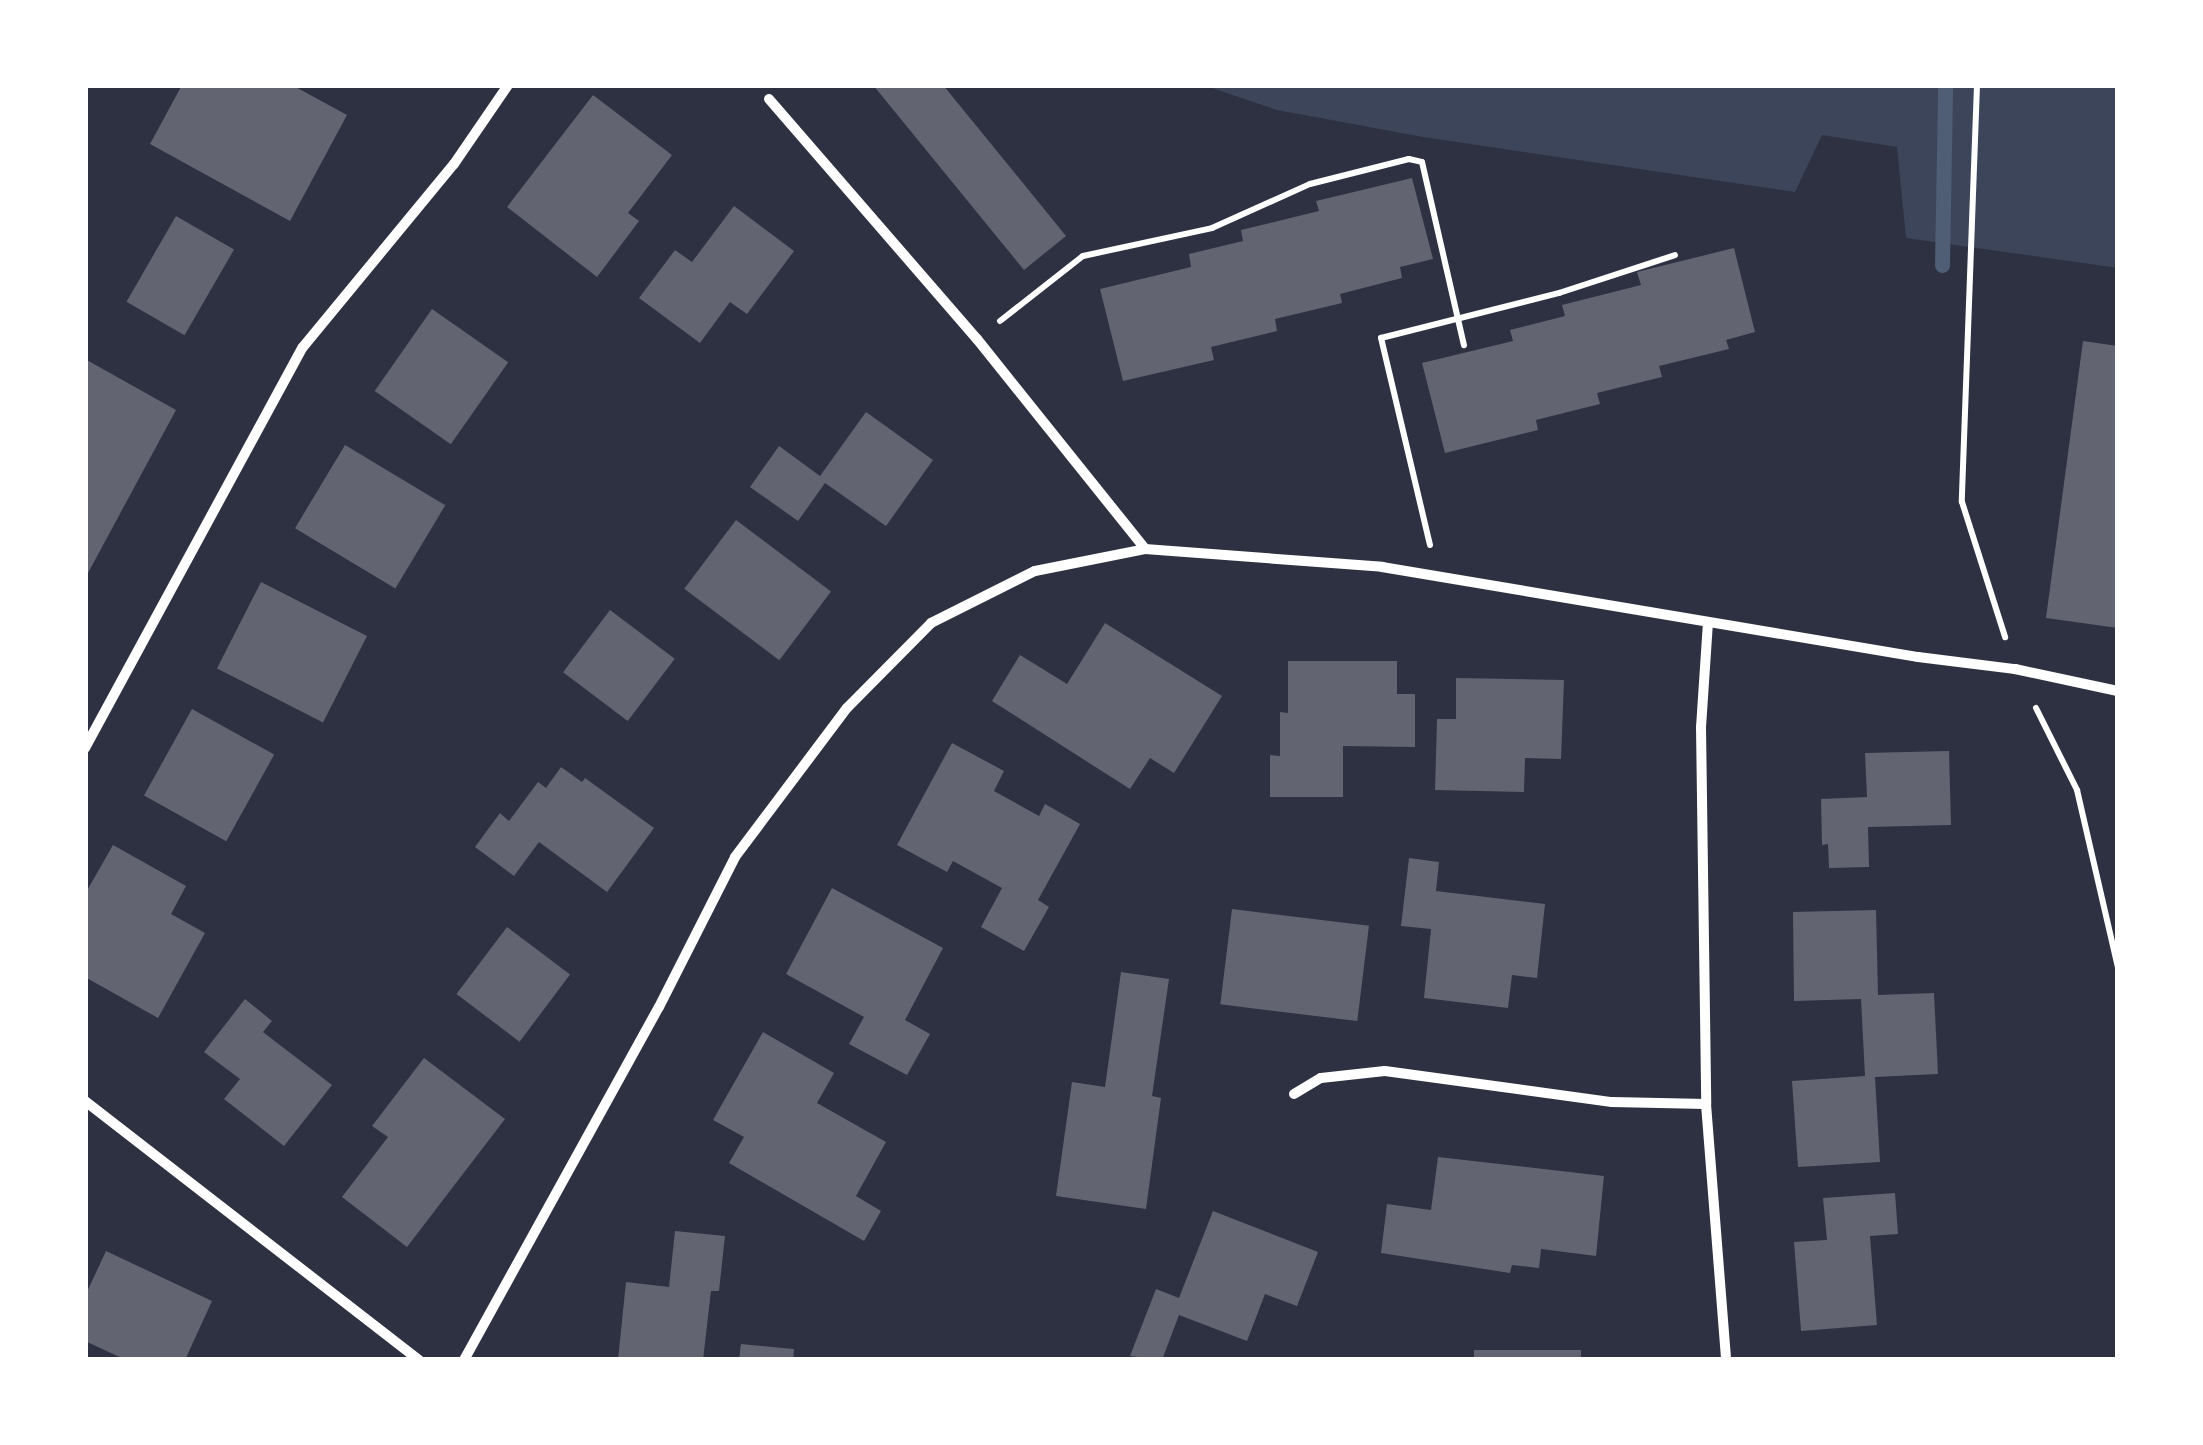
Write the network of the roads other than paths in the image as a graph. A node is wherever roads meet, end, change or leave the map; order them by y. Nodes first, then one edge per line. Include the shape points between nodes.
1 (508, 85) edge
2 (769, 99) dead end
3 (1145, 550) junction
4 (1708, 622) junction
5 (2118, 691) edge
6 (85, 748) edge
7 (1294, 1094) dead end
8 (85, 1101) edge
9 (1706, 1104) junction
10 (419, 1360) edge
11 (464, 1360) edge
12 (1726, 1360) edge

1 - 6 street via 454,164 304,347
2 - 3 street via 977,339
3 - 4 street via 1382,567
3 - 11 street via 1036,571 931,624 847,708 735,857
4 - 5 street via 2015,668
4 - 9 street via 1701,727
7 - 9 street via 1321,1078 1385,1070 1612,1102
8 - 10 street
9 - 12 street

